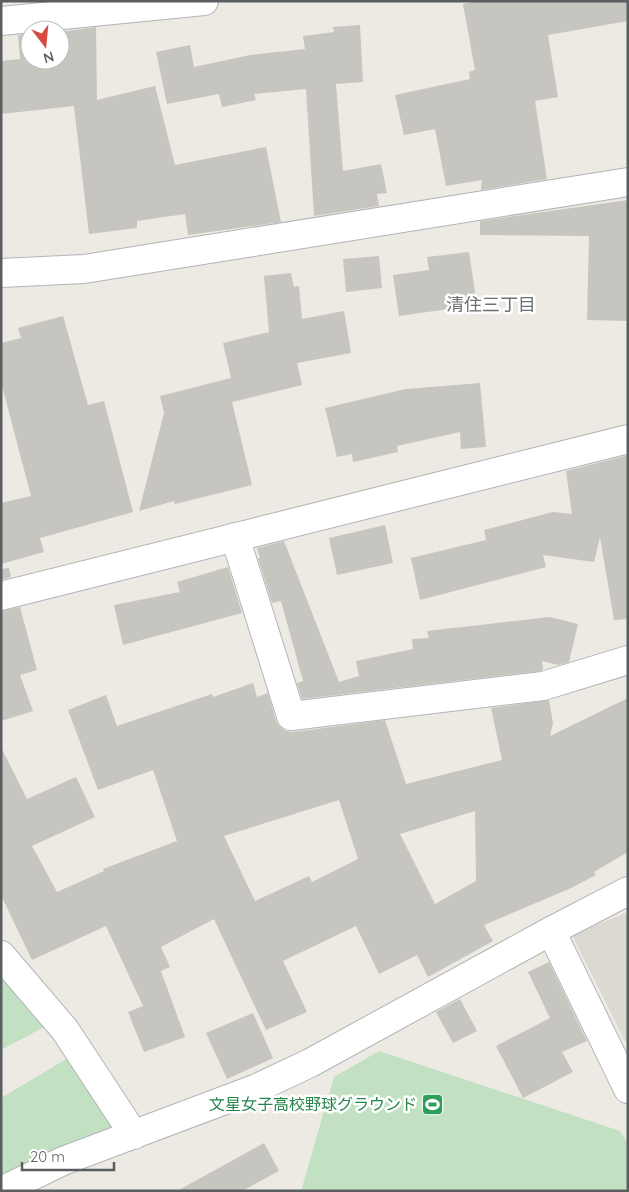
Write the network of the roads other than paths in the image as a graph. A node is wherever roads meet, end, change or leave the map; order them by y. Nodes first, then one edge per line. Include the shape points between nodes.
1 (204, 1) edge
2 (1, 21) edge
3 (628, 182) edge
4 (1, 273) edge
5 (628, 439) edge
6 (235, 537) junction
7 (1, 596) edge
8 (628, 660) edge
9 (628, 891) edge
10 (552, 931) junction
11 (1, 955) edge
12 (628, 1089) edge
13 (134, 1135) junction
14 (1, 1191) edge

1 - 2 street
3 - 4 street via 84,269
5 - 6 street
6 - 7 street
6 - 8 street via 291,716 543,686
9 - 10 street
10 - 12 street
10 - 13 street via 310,1063 257,1088
11 - 13 street via 65,1030
13 - 14 street via 63,1162

